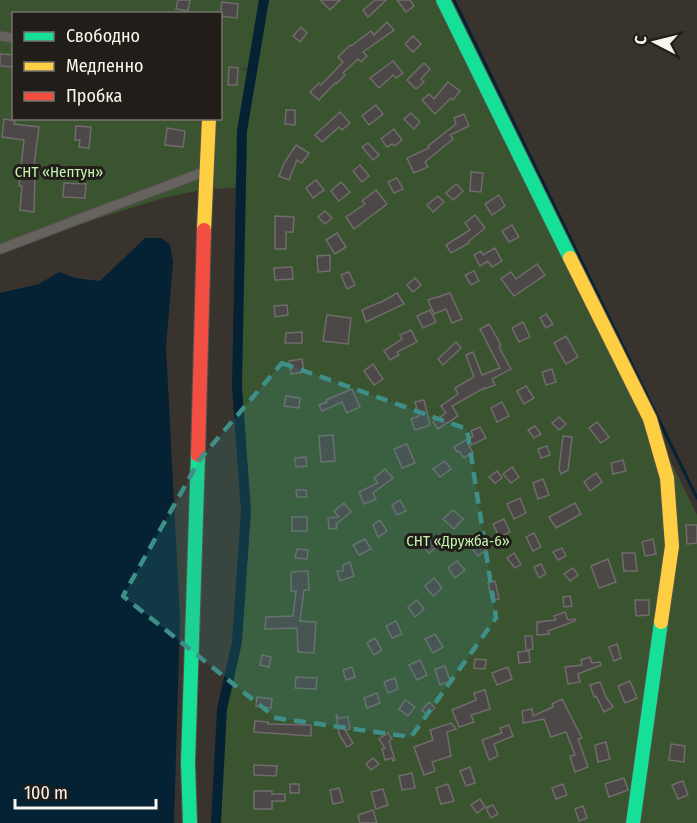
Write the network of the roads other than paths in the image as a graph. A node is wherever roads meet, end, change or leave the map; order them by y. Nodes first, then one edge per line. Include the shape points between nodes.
1 (443, 0) edge
2 (209, 120) edge
3 (206, 171) junction
4 (0, 249) edge
5 (190, 823) edge
6 (633, 823) edge

1 - 6 street via 650,418 667,478 672,546
2 - 3 street
3 - 4 street
3 - 5 street via 188,763

